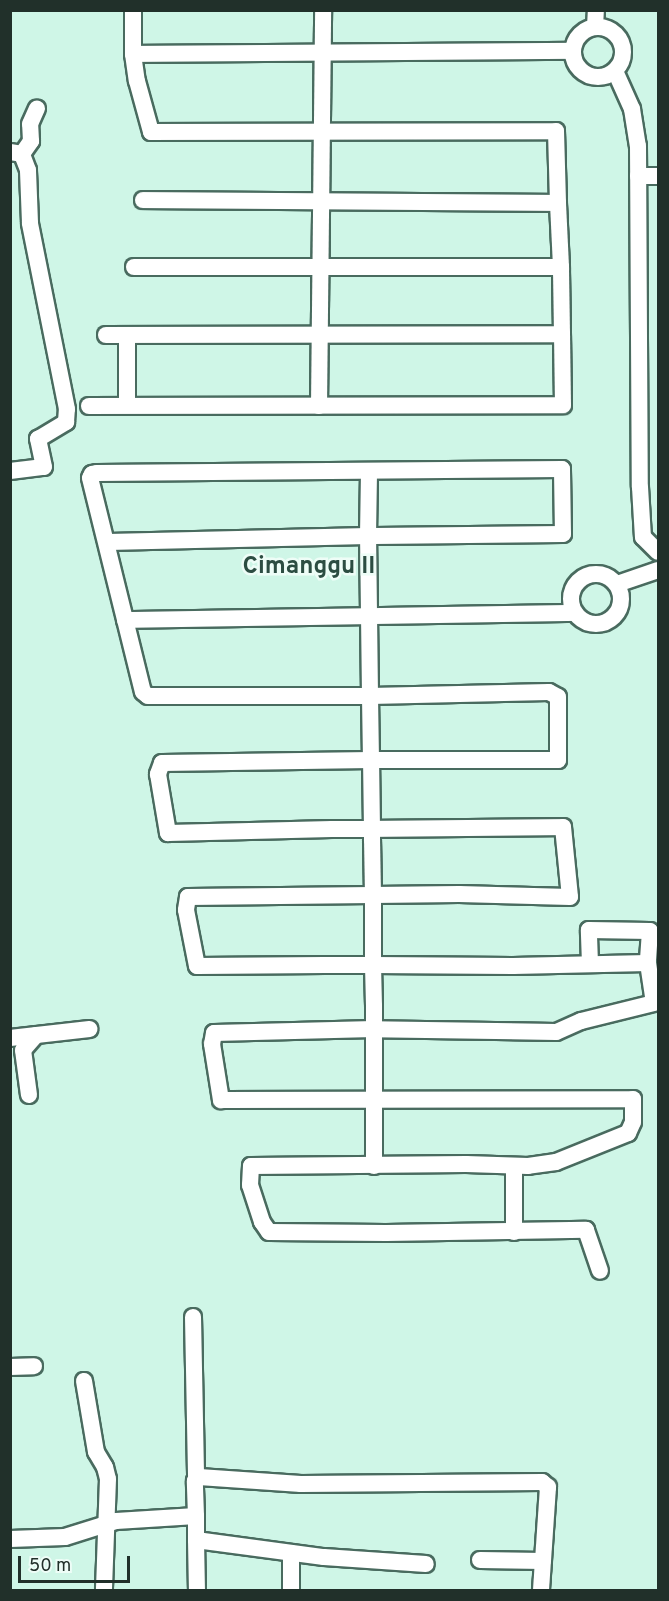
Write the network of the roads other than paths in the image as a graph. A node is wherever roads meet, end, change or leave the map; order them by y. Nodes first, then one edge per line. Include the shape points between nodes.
1 (133, 10) edge
2 (322, 10) edge
3 (595, 19) edge
4 (573, 51) junction
5 (134, 54) junction
6 (322, 54) junction
7 (615, 71) junction
8 (37, 108) dead end
9 (321, 133) junction
10 (16, 153) edge
11 (638, 176) junction
12 (658, 176) edge
13 (143, 200) dead end
14 (321, 201) junction
15 (558, 203) junction
16 (134, 267) dead end
17 (561, 267) junction
18 (320, 268) junction
19 (106, 334) dead end
20 (128, 334) junction
21 (319, 334) junction
22 (562, 334) junction
23 (89, 405) dead end
24 (127, 405) junction
25 (319, 405) junction
26 (10, 471) edge
27 (369, 471) junction
28 (368, 536) junction
29 (108, 542) junction
30 (658, 552) edge
31 (658, 570) edge
32 (616, 584) junction
33 (575, 613) junction
34 (370, 615) junction
35 (126, 620) junction
36 (370, 696) junction
37 (371, 760) junction
38 (372, 829) junction
39 (372, 895) junction
40 (648, 963) junction
41 (590, 964) junction
42 (373, 965) junction
43 (90, 1029) dead end
44 (374, 1029) junction
45 (36, 1035) junction
46 (10, 1038) edge
47 (29, 1095) dead end
48 (374, 1098) junction
49 (374, 1166) junction
50 (514, 1166) junction
51 (514, 1232) junction
52 (600, 1271) dead end
53 (193, 1317) dead end
54 (34, 1366) dead end
55 (10, 1367) edge
56 (84, 1381) dead end
57 (196, 1478) junction
58 (196, 1516) junction
59 (105, 1525) junction
60 (10, 1539) edge
61 (196, 1540) junction
62 (291, 1553) junction
63 (480, 1560) dead end
64 (543, 1561) junction
65 (426, 1564) dead end
66 (104, 1590) edge
67 (197, 1590) edge
68 (291, 1590) edge
69 (541, 1590) edge

1 - 5 street
2 - 6 street
3 - 4 street via 578,38
3 - 7 street via 622,45 622,59
4 - 6 street
4 - 7 street via 577,65 588,74 602,76
5 - 6 street
5 - 9 street via 151,132
6 - 9 street
7 - 11 street via 635,122
8 - 10 street via 30,124 31,141
9 - 14 street
9 - 15 street via 556,131
10 - 26 street via 28,170 30,223 67,410 66,422 60,428 38,439 44,467
11 - 12 street
11 - 30 street via 643,537
13 - 14 street
14 - 15 street
14 - 18 street
15 - 17 street
16 - 18 street
17 - 18 street
17 - 22 street
18 - 21 street
19 - 20 street
20 - 21 street
20 - 24 street
21 - 22 street
21 - 25 street
22 - 25 street via 563,405
23 - 24 street
24 - 25 street
27 - 28 street
27 - 28 street via 562,469 563,534
27 - 29 street via 92,474
28 - 29 street
28 - 34 street
29 - 35 street
31 - 32 street
32 - 33 street via 604,575 581,579 572,592
32 - 33 street via 621,607 612,619 589,623
33 - 34 street
34 - 35 street
34 - 36 street
35 - 36 street via 143,692 148,696
36 - 37 street
36 - 37 street via 549,692 558,697 558,759
37 - 38 street
37 - 38 street via 162,763 158,774 168,833
38 - 39 street
38 - 39 street via 563,827 570,897
39 - 42 street
39 - 42 street via 188,897 186,910 197,966
40 - 41 street
40 - 41 street via 650,931 589,930
40 - 44 street via 654,1003 581,1021 556,1032
41 - 42 street
42 - 44 street
43 - 45 street
44 - 48 street
44 - 48 street via 214,1033 212,1044 221,1100
45 - 46 street
45 - 47 street via 23,1050
48 - 49 street
48 - 50 street via 633,1099 633,1122 628,1133 556,1162
49 - 50 street
49 - 51 street via 251,1166 250,1185 269,1232
50 - 51 street
51 - 52 street via 586,1230
53 - 57 street
54 - 55 street
56 - 59 street via 96,1452 107,1473
57 - 58 street
57 - 64 street via 300,1484 542,1482 548,1487
58 - 59 street
58 - 61 street
59 - 60 street via 76,1535
59 - 66 street
61 - 62 street
61 - 67 street
62 - 65 street
62 - 68 street
63 - 64 street
64 - 69 street

